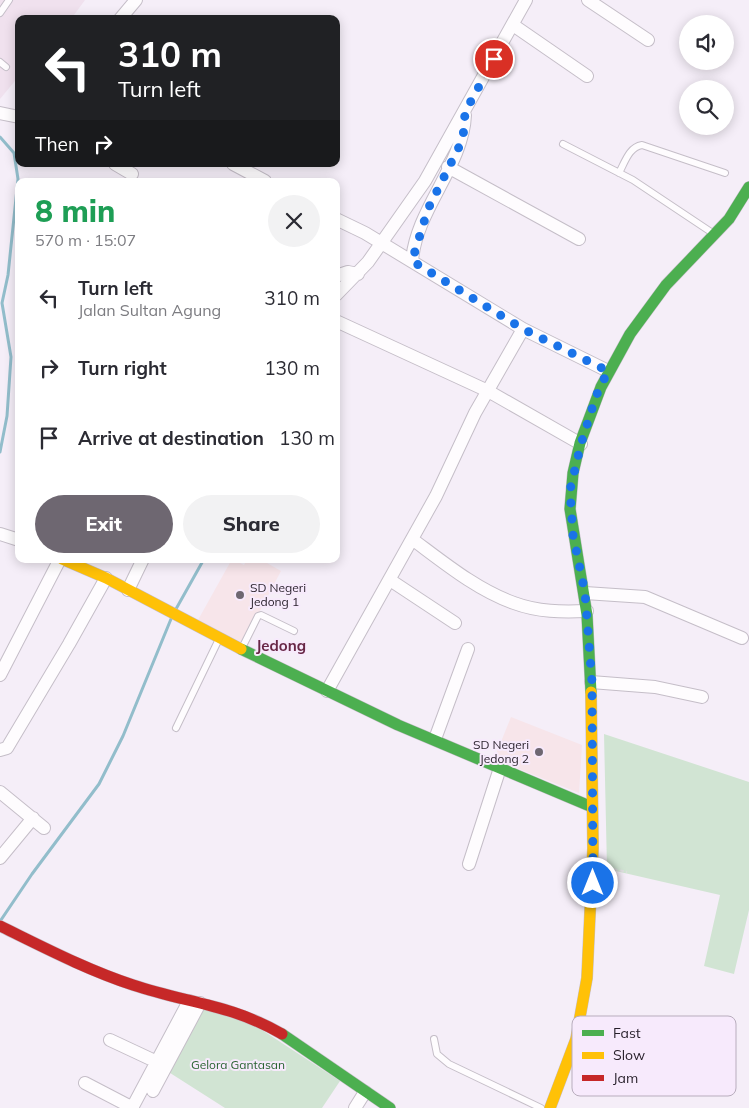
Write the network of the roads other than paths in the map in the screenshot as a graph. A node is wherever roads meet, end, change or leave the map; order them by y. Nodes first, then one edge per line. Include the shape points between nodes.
1 (9, 0) edge
2 (136, 0) edge
3 (526, 0) edge
4 (588, 0) edge
5 (0, 13) edge
6 (123, 15) edge
7 (513, 25) junction
8 (648, 40) dead end
9 (0, 62) edge
10 (6, 67) dead end
11 (587, 76) dead end
12 (465, 112) junction
13 (0, 113) edge
14 (15, 117) edge
15 (563, 144) dead end
16 (120, 167) edge
17 (239, 167) edge
18 (448, 167) junction
19 (619, 173) junction
20 (725, 173) dead end
21 (132, 174) dead end
22 (259, 178) edge
23 (749, 187) edge
24 (340, 221) edge
25 (715, 235) junction
26 (579, 239) dead end
27 (382, 243) junction
28 (412, 261) junction
29 (358, 274) junction
30 (340, 275) edge
31 (340, 291) edge
32 (340, 323) edge
33 (523, 329) junction
34 (608, 371) junction
35 (488, 391) junction
36 (581, 444) junction
37 (0, 534) edge
38 (15, 538) edge
39 (412, 540) junction
40 (59, 563) edge
41 (70, 563) edge
42 (142, 563) edge
43 (106, 578) junction
44 (390, 580) junction
45 (128, 590) junction
46 (585, 593) junction
47 (587, 611) junction
48 (455, 622) dead end
49 (294, 631) dead end
50 (220, 638) junction
51 (742, 638) dead end
52 (241, 649) junction
53 (468, 649) dead end
54 (0, 675) edge
55 (592, 682) junction
56 (327, 691) junction
57 (702, 697) dead end
58 (176, 728) dead end
59 (435, 739) junction
60 (0, 750) edge
61 (500, 768) junction
62 (0, 792) edge
63 (592, 807) junction
64 (33, 818) junction
65 (44, 828) dead end
66 (0, 858) edge
67 (469, 864) dead end
68 (0, 926) edge
69 (195, 1002) junction
70 (581, 1016) edge
71 (434, 1039) dead end
72 (110, 1040) dead end
73 (572, 1055) edge
74 (157, 1062) junction
75 (85, 1083) dead end
76 (153, 1091) dead end
77 (365, 1092) junction
78 (133, 1108) edge
79 (355, 1108) edge
80 (390, 1108) edge
81 (541, 1108) edge
82 (550, 1108) edge

1 - 5 lane
2 - 6 street
3 - 7 street
4 - 8 street
7 - 11 street
7 - 12 street
9 - 10 lane
12 - 18 street via 461,143
12 - 27 street via 425,181
13 - 14 street
15 - 19 lane
16 - 21 street
17 - 22 street
18 - 26 street
18 - 28 street via 419,232
19 - 20 lane via 629,152 642,145
19 - 25 lane
23 - 25 street via 738,210
24 - 27 street
25 - 34 street via 651,302
27 - 28 street
27 - 29 street
28 - 33 street
29 - 30 street
29 - 31 street
32 - 35 street
33 - 34 street
33 - 35 street
34 - 36 street via 596,396
35 - 36 street
35 - 39 street
36 - 46 street via 573,472 570,510
37 - 38 street
39 - 44 street
39 - 47 street via 471,580 513,603 556,612
40 - 54 street
41 - 43 street
42 - 45 street
43 - 45 street
43 - 60 street via 7,748
44 - 48 street
44 - 56 street
45 - 50 street
46 - 47 street
46 - 51 street via 645,597
47 - 55 street
49 - 52 lane via 258,616
50 - 52 street
50 - 58 lane
52 - 56 street
53 - 59 street
55 - 57 street via 646,686
55 - 63 street
56 - 59 street
59 - 61 street
61 - 63 street
61 - 67 street
62 - 64 street
63 - 70 street via 593,865
64 - 65 street
64 - 66 street
68 - 69 street via 125,982
69 - 74 street
69 - 76 street
69 - 77 street via 228,1009 302,1045
71 - 81 lane via 438,1054 449,1064
72 - 74 street
73 - 82 street
74 - 78 street
75 - 78 street
77 - 79 street
77 - 80 street

